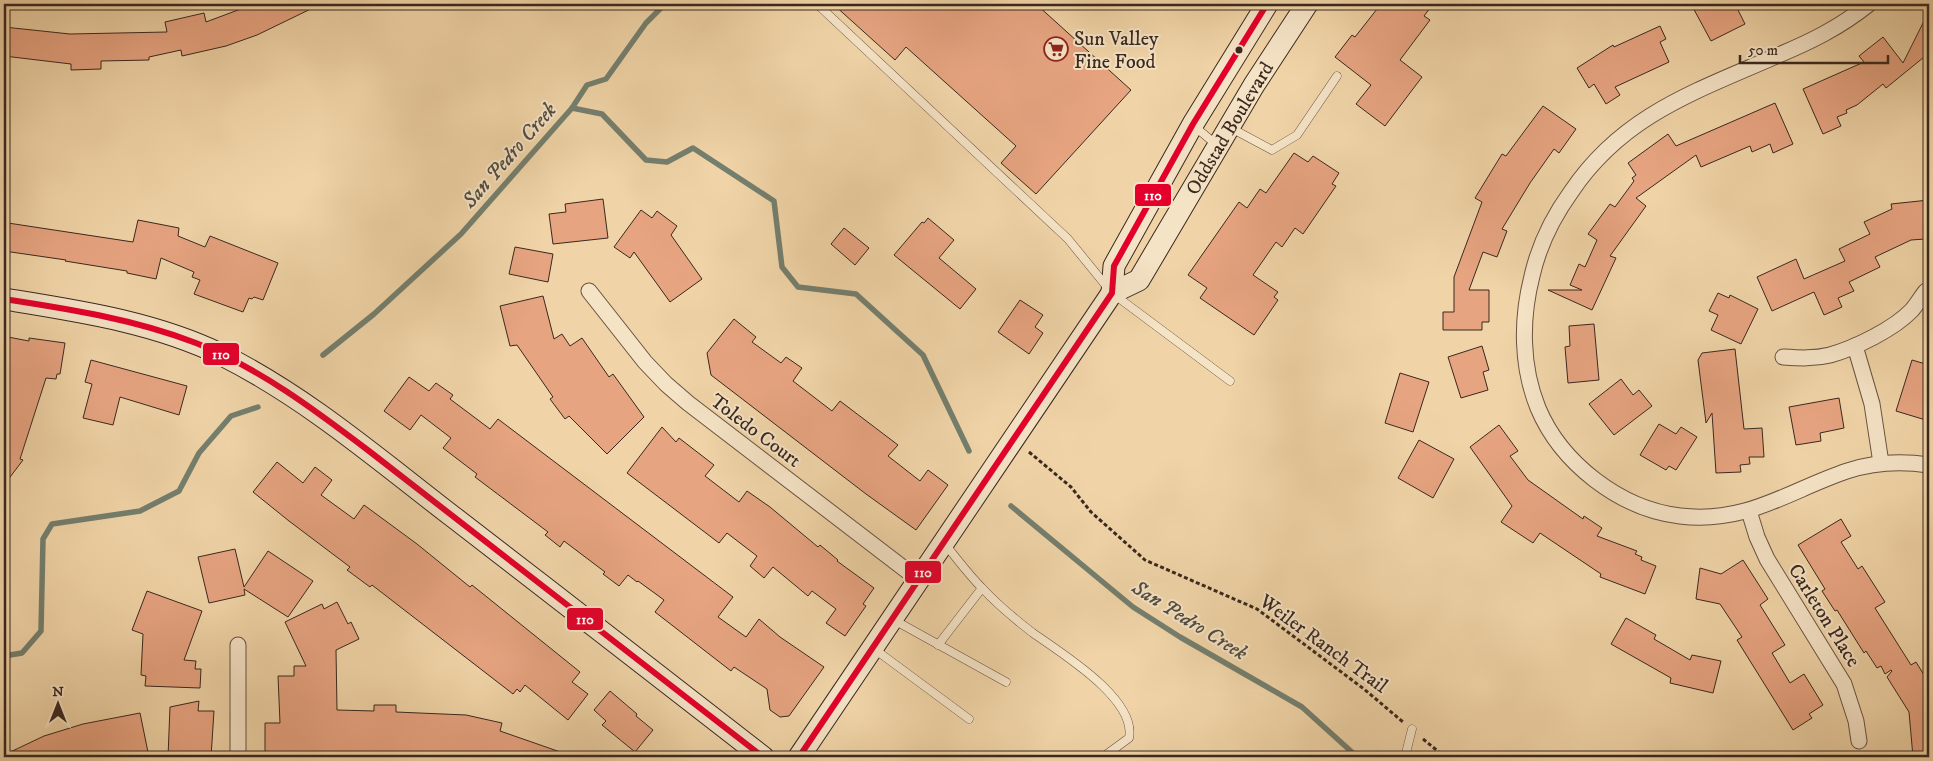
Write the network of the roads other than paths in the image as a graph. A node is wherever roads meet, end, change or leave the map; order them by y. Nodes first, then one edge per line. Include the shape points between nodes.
1 (817, 4) edge
2 (1267, 4) edge
3 (1307, 4) edge
4 (1868, 4) edge
5 (1336, 76) dead end
6 (1193, 124) junction
7 (1229, 127) junction
8 (1218, 146) junction
9 (589, 291) dead end
10 (1926, 291) dead end
11 (1112, 293) junction
12 (4, 299) edge
13 (1855, 346) junction
14 (1783, 357) dead end
15 (1230, 381) dead end
16 (1881, 463) junction
17 (1929, 465) edge
18 (1749, 511) junction
19 (944, 543) junction
20 (919, 580) junction
21 (982, 588) junction
22 (892, 620) junction
23 (238, 645) dead end
24 (938, 645) junction
25 (873, 648) junction
26 (1006, 682) dead end
27 (969, 719) dead end
28 (1412, 729) road end
29 (1859, 742) dead end
30 (238, 757) edge
31 (763, 757) edge
32 (799, 757) edge
33 (1104, 757) edge
34 (1405, 757) edge

1 - 11 lane via 1068,239
2 - 6 street, Oddstad Boulevard
3 - 7 street, Oddstad Boulevard
4 - 18 street via 1820,37 1690,94 1630,128 1582,176 1560,207 1534,263 1524,326 1525,360 1532,392 1544,422 1560,447 1583,471 1610,490 1644,507 1679,516 1713,517
5 - 7 lane via 1297,135 1272,150
6 - 8 lane
6 - 11 street, Oddstad Boulevard via 1114,266
7 - 8 street, Oddstad Boulevard
8 - 11 street, Oddstad Boulevard via 1139,280
9 - 20 street, Toledo Court via 666,384
10 - 13 street via 1895,324
11 - 15 lane
11 - 19 street, Oddstad Boulevard
12 - 31 street via 133,323 188,341 263,378 346,435
13 - 14 street via 1830,355
13 - 16 street via 1872,404
16 - 17 street
16 - 18 street via 1850,470
18 - 29 street, Carleton Place via 1767,559 1844,684
19 - 20 street, Oddstad Boulevard
19 - 21 lane
20 - 22 street, Oddstad Boulevard
21 - 24 lane
21 - 33 lane via 1032,632 1096,679 1119,706 1129,724 1129,738
22 - 24 lane
22 - 25 street, Oddstad Boulevard
23 - 30 street
24 - 26 lane
25 - 27 lane
25 - 32 street, Oddstad Boulevard
28 - 34 lane

